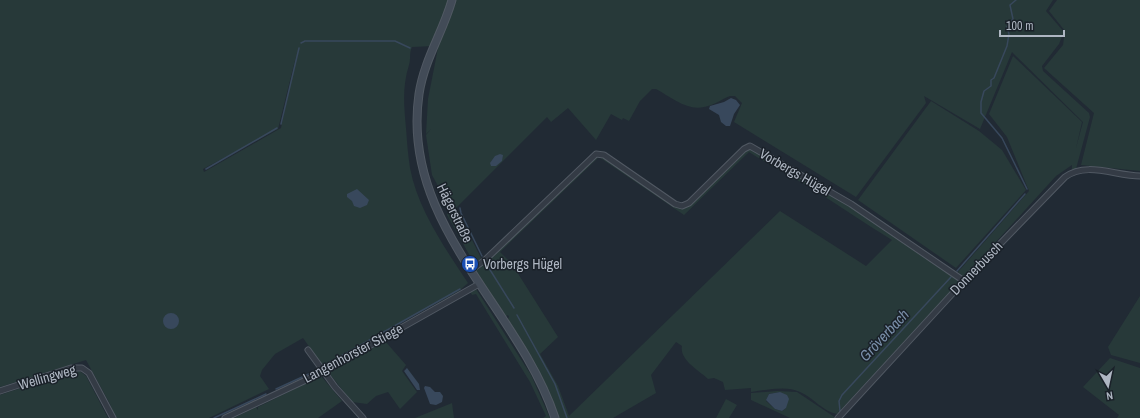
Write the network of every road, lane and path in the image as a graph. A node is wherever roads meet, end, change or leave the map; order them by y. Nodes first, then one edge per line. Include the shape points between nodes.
1 (452, 0) edge
2 (1140, 176) edge
3 (471, 270) junction
4 (964, 281) junction
5 (479, 284) junction
6 (308, 350) dead end
7 (323, 372) junction
8 (0, 391) edge
9 (113, 418) edge
10 (225, 418) edge
11 (363, 418) edge
12 (555, 418) edge
13 (838, 418) edge

1 - 3 main road, Hägerstraße via 424,72 418,102 417,132 422,165 433,201
2 - 4 street, Donnerbusch via 1092,170 1070,173 1058,182
3 - 4 street, Vorbergs Hügel via 596,154 604,155 675,204 682,206 744,149 751,146 851,204
3 - 5 main road, Hägerstraße
4 - 13 street, Donnerbusch
5 - 7 street, Langenhorster Stiege
5 - 12 main road, Hägerstraße via 535,372
6 - 7 street
7 - 10 street, Langenhorster Stiege
7 - 11 street
8 - 9 street, Wellingweg via 71,368 82,368 89,373

